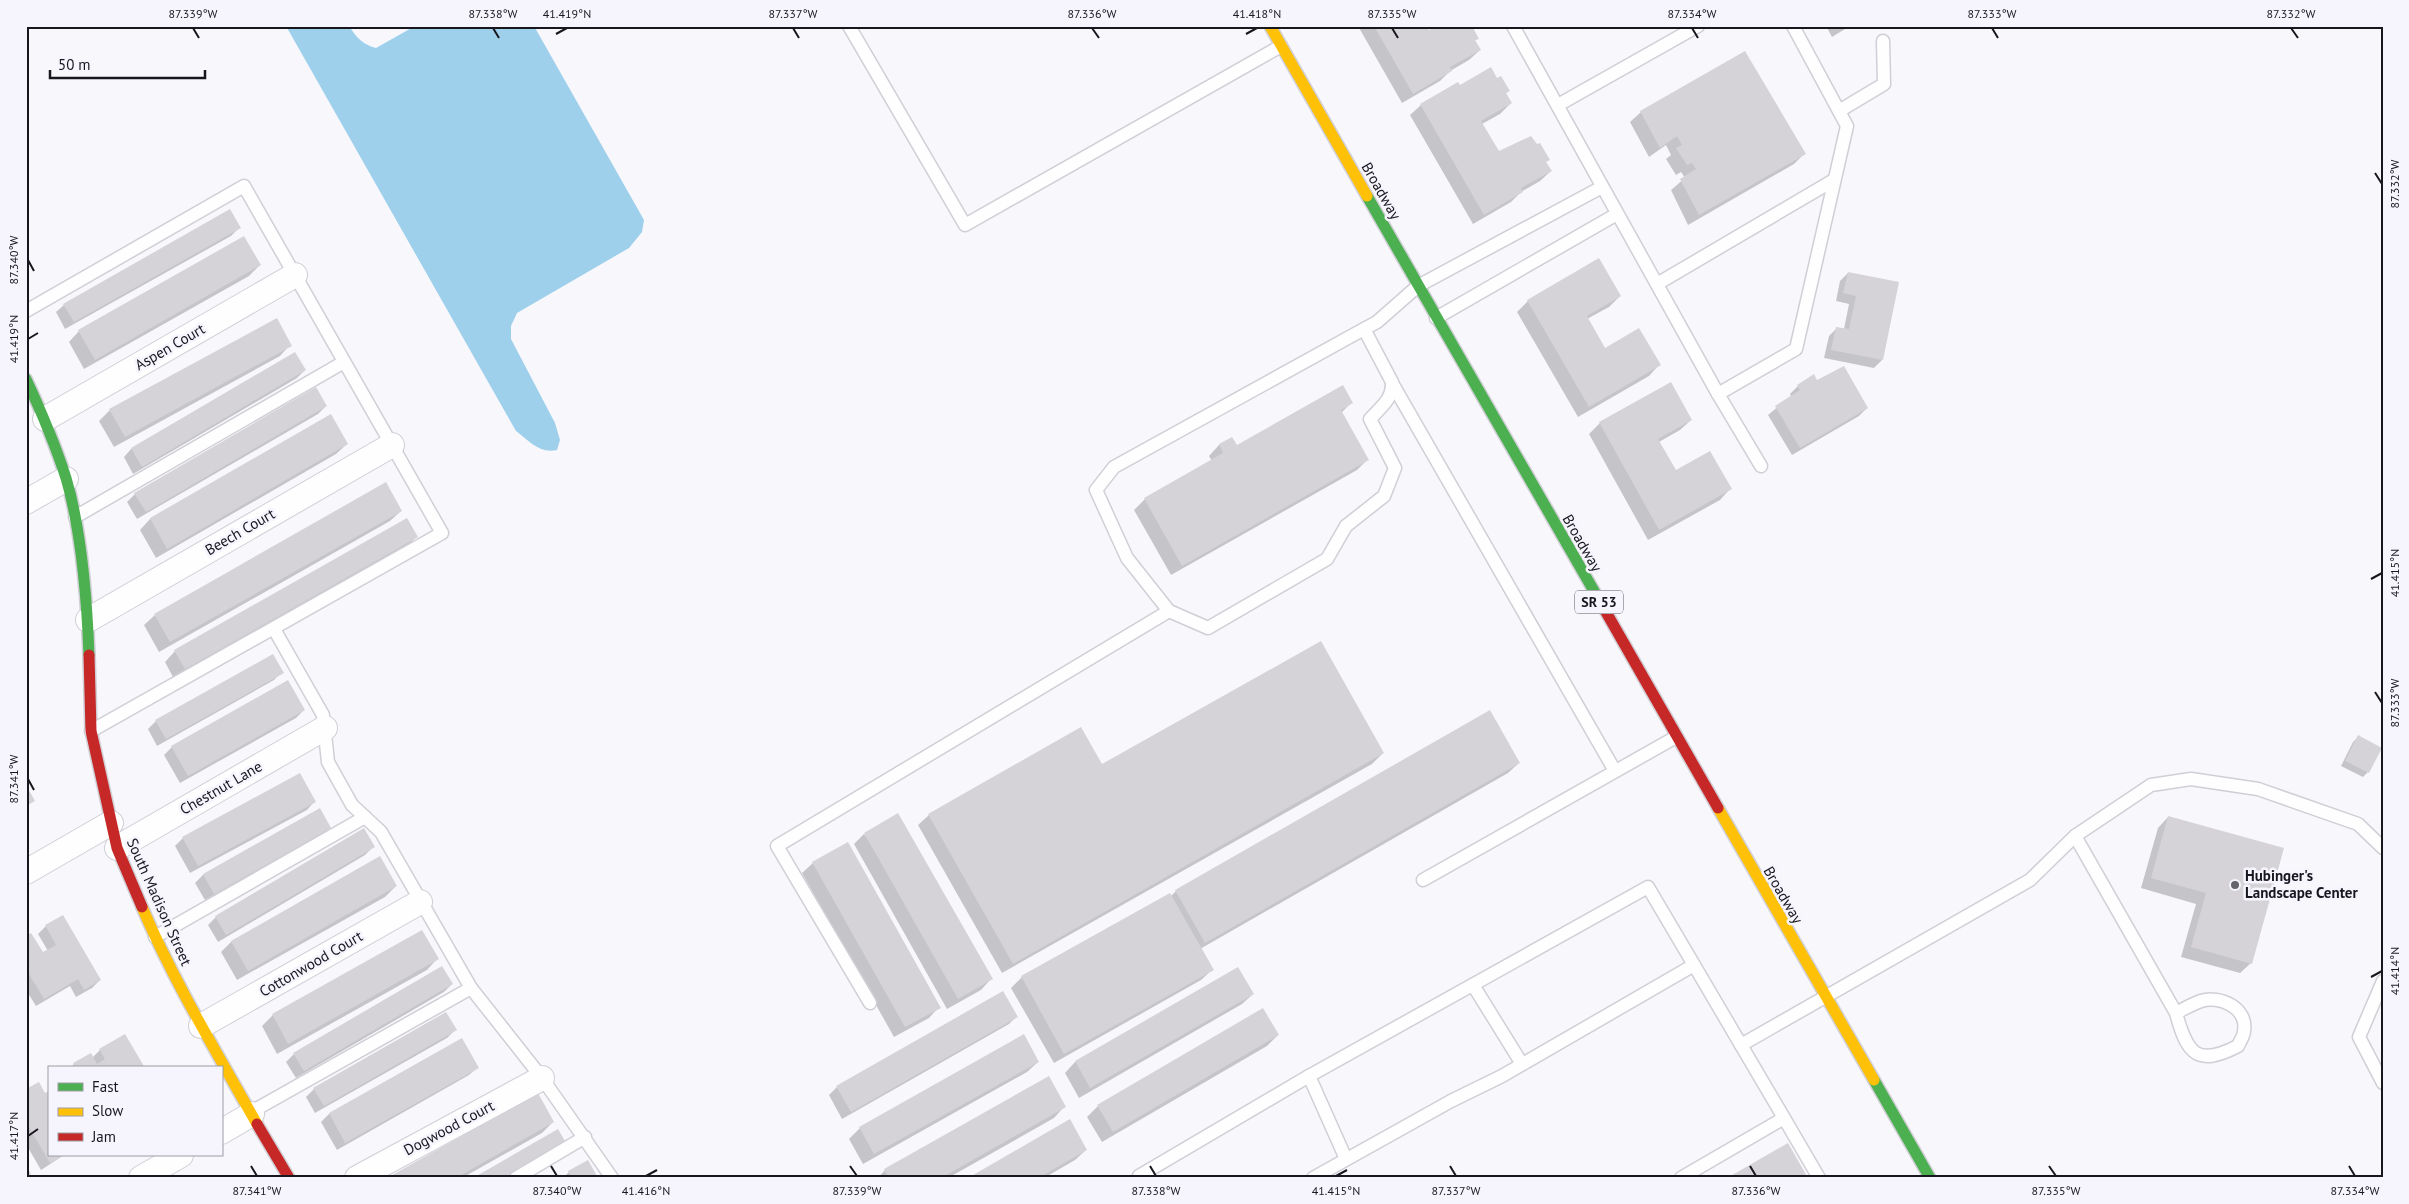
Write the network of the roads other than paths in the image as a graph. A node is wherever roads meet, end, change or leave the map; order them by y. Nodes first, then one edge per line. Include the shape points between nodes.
1 (849, 26) edge
2 (1270, 26) edge
3 (1513, 26) edge
4 (1698, 26) edge
5 (1793, 26) edge
6 (1883, 41) dead end
7 (1281, 46) junction
8 (1558, 105) junction
9 (1838, 111) junction
10 (1834, 180) junction
11 (1602, 187) junction
12 (1617, 214) junction
13 (295, 275) junction
14 (1657, 284) junction
15 (1418, 286) junction
16 (26, 311) edge
17 (1436, 318) junction
18 (1364, 329) junction
19 (344, 362) junction
20 (26, 379) edge
21 (1392, 382) junction
22 (1718, 394) junction
23 (45, 419) junction
24 (392, 444) junction
25 (1761, 466) dead end
26 (66, 479) junction
27 (26, 502) edge
28 (75, 517) junction
29 (1168, 610) junction
30 (88, 620) junction
31 (274, 629) junction
32 (325, 728) junction
33 (91, 731) junction
34 (1676, 736) junction
35 (1615, 771) junction
36 (365, 817) junction
37 (111, 823) junction
38 (2075, 836) junction
39 (117, 848) junction
40 (2383, 848) edge
41 (26, 872) edge
42 (1423, 880) dead end
43 (420, 902) junction
44 (155, 938) junction
45 (1694, 965) junction
46 (2383, 981) edge
47 (1473, 985) junction
48 (471, 988) junction
49 (1824, 996) junction
50 (870, 1003) dead end
51 (2176, 1013) junction
52 (201, 1026) junction
53 (1740, 1045) junction
54 (1522, 1064) junction
55 (1310, 1076) junction
56 (542, 1078) junction
57 (2383, 1083) edge
58 (252, 1113) junction
59 (1784, 1118) junction
60 (222, 1131) edge
61 (585, 1137) junction
62 (179, 1156) edge
63 (1346, 1159) junction
64 (142, 1178) edge
65 (289, 1178) edge
66 (357, 1178) edge
67 (516, 1178) edge
68 (612, 1178) edge
69 (1138, 1178) edge
70 (1313, 1178) edge
71 (1681, 1178) edge
72 (1819, 1178) edge
73 (1930, 1178) edge

1 - 7 lane via 965,225
2 - 7 main road, Broadway / SR 53
3 - 8 lane
4 - 8 lane
5 - 9 lane
6 - 9 lane via 1884,84
7 - 15 main road, Broadway / SR 53
8 - 11 lane
9 - 10 lane via 1846,126
10 - 14 lane
10 - 22 lane via 1796,349
11 - 12 lane
11 - 15 lane
12 - 14 lane
12 - 17 lane
13 - 16 lane via 244,186
13 - 19 lane
13 - 23 street, Aspen Court
14 - 22 lane
15 - 17 main road, Broadway / SR 53
15 - 18 lane via 1377,322
17 - 34 main road, Broadway / SR 53
18 - 21 lane
18 - 29 lane via 1114,467 1096,490 1127,558
19 - 24 lane
19 - 28 lane
20 - 23 main road, South Madison Street
21 - 29 lane via 1390,398 1370,419 1394,468 1384,496 1346,526 1327,560 1208,628
21 - 35 lane
22 - 25 lane
23 - 26 main road, South Madison Street
24 - 30 street, Beech Court
24 - 31 lane via 442,533
26 - 27 street
26 - 28 main road, South Madison Street
28 - 30 main road, South Madison Street
29 - 50 lane via 778,846
30 - 33 main road, South Madison Street
31 - 32 lane via 323,715
31 - 33 lane
32 - 36 lane via 328,762 352,805
32 - 39 street, Chestnut Lane
33 - 37 main road, South Madison Street
34 - 35 lane
34 - 49 main road, Broadway / SR 53
35 - 42 lane
36 - 43 lane via 380,832
36 - 44 lane
37 - 39 main road, South Madison Street
37 - 41 street
38 - 40 lane via 2151,785 2191,779 2258,789 2358,824
38 - 49 lane via 2030,880
38 - 51 lane
39 - 44 main road, South Madison Street
43 - 48 lane
43 - 52 street, Cottonwood Court
44 - 52 main road, South Madison Street
45 - 47 lane via 1648,887
45 - 53 lane
45 - 54 lane
46 - 57 lane via 2358,1037
47 - 54 lane
47 - 55 lane
48 - 56 lane
48 - 58 lane
49 - 53 lane
49 - 73 main road, Broadway / SR 53
51 - 51 lane via 2182,1035 2194,1053 2206,1058 2238,1046 2245,1030 2242,1015 2233,1005 2220,1000 2202,1000
52 - 58 main road, South Madison Street
53 - 59 lane
54 - 63 lane
55 - 63 lane
55 - 69 lane
56 - 61 lane
56 - 66 street, Dogwood Court
58 - 60 street
58 - 65 main road, South Madison Street
59 - 71 lane
59 - 72 lane
61 - 67 lane
61 - 68 lane
62 - 64 street
63 - 70 lane

